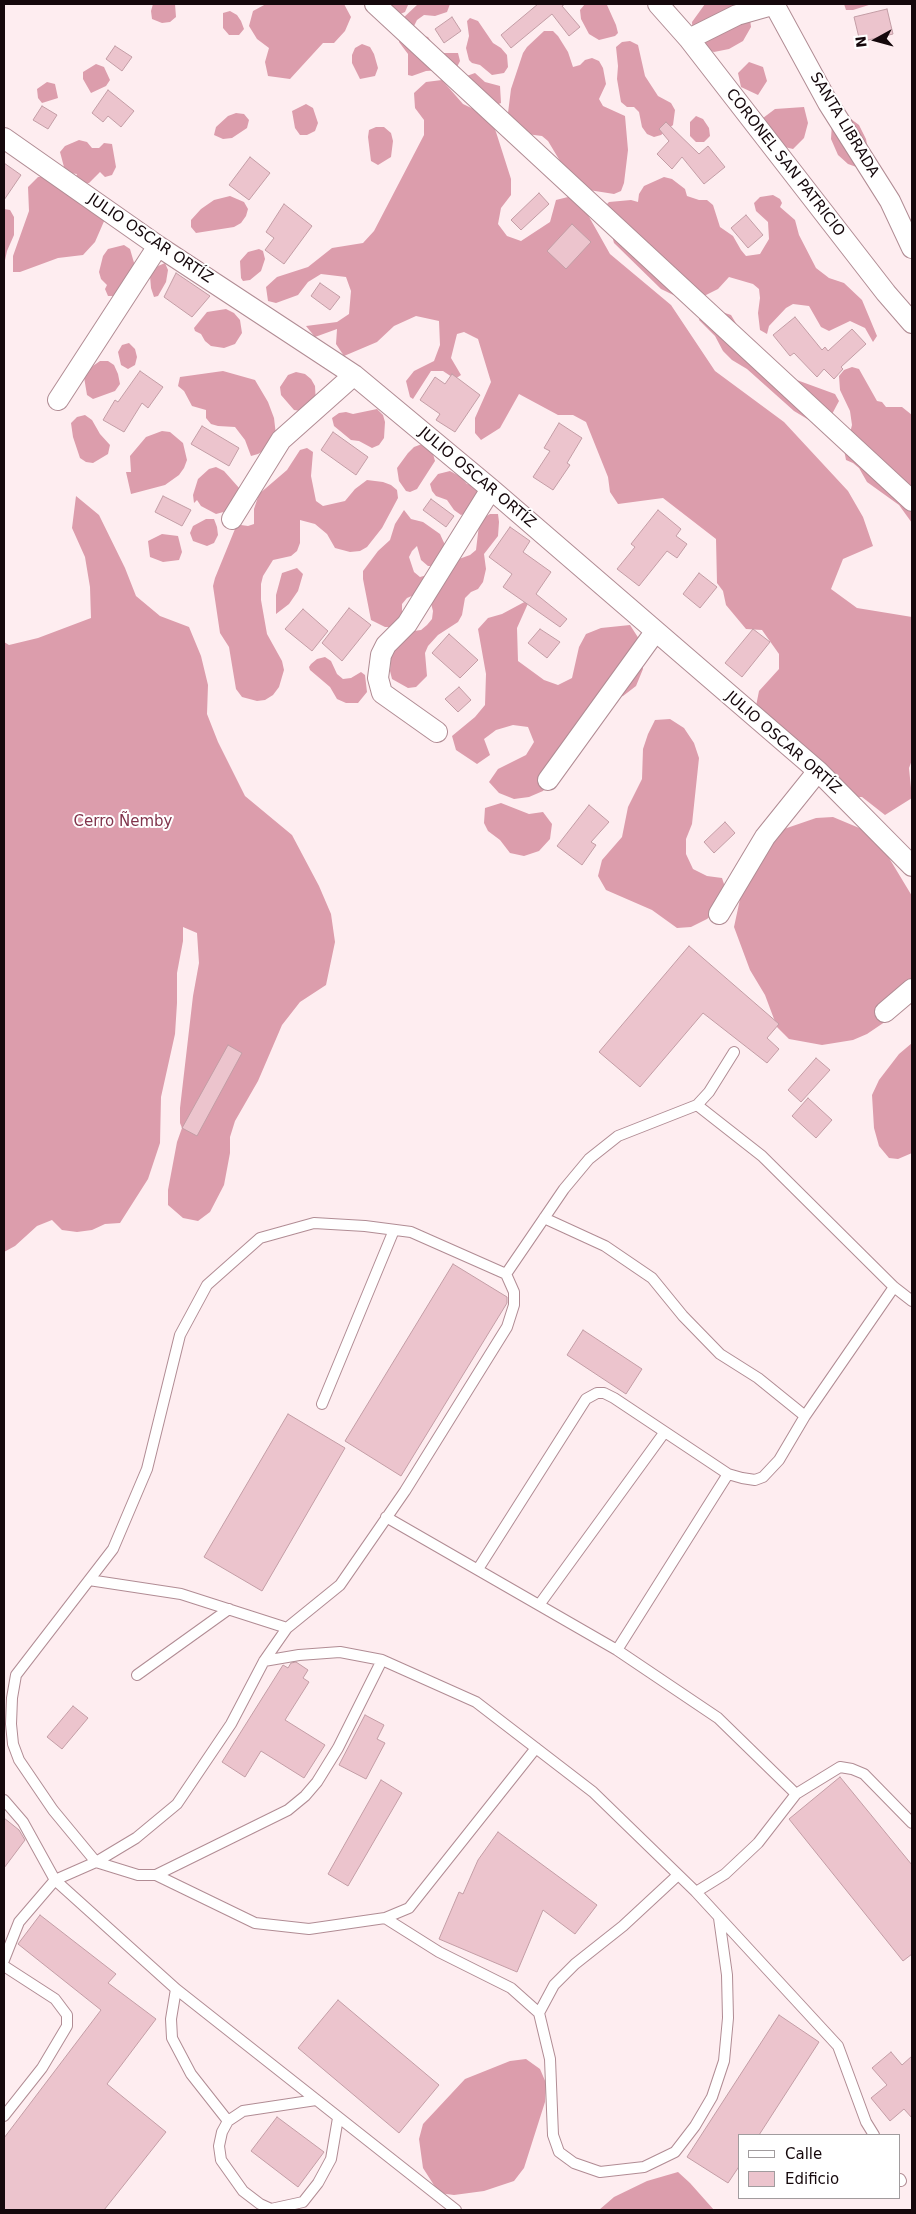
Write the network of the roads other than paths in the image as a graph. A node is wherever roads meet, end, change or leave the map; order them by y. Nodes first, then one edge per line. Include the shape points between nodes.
1 (375, 4) edge
2 (658, 4) edge
3 (775, 4) edge
4 (689, 39) junction
5 (4, 138) edge
6 (158, 246) junction
7 (912, 248) edge
8 (906, 302) edge
9 (912, 323) edge
10 (354, 375) junction
11 (58, 400) dead end
12 (491, 489) junction
13 (912, 501) edge
14 (232, 519) dead end
15 (655, 632) junction
16 (437, 732) dead end
17 (818, 771) junction
18 (548, 780) dead end
19 (912, 866) edge
20 (718, 914) dead end
21 (912, 989) edge
22 (885, 1012) dead end
23 (734, 1052) dead end
24 (697, 1105) junction
25 (544, 1218) junction
26 (394, 1230) junction
27 (506, 1274) junction
28 (894, 1287) junction
29 (912, 1301) edge
30 (322, 1404) dead end
31 (805, 1416) junction
32 (664, 1432) junction
33 (728, 1474) junction
34 (386, 1517) junction
35 (478, 1569) junction
36 (89, 1580) junction
37 (539, 1605) junction
38 (229, 1609) junction
39 (287, 1628) junction
40 (617, 1650) junction
41 (382, 1660) junction
42 (264, 1661) junction
43 (137, 1675) dead end
44 (536, 1748) junction
45 (796, 1794) junction
46 (4, 1800) edge
47 (912, 1823) edge
48 (96, 1862) junction
49 (156, 1875) junction
50 (678, 1875) junction
51 (55, 1880) junction
52 (696, 1892) junction
53 (385, 1918) junction
54 (719, 1918) junction
55 (4, 1960) edge
56 (4, 1966) edge
57 (176, 1989) junction
58 (539, 2013) junction
59 (316, 2100) junction
60 (4, 2116) edge
61 (338, 2118) junction
62 (228, 2121) junction
63 (873, 2134) edge
64 (456, 2210) edge

1 - 13 street
2 - 4 street, CORONEL SAN PATRICIO
3 - 4 street via 737,15
3 - 7 street, SANTA LIBRADA via 828,103 890,200
4 - 8 street, CORONEL SAN PATRICIO
5 - 6 street, JULIO OSCAR ORTÍZ
6 - 10 street, JULIO OSCAR ORTÍZ
6 - 11 street
8 - 9 street, CORONEL SAN PATRICIO
10 - 12 street, JULIO OSCAR ORTÍZ
10 - 14 street via 281,440
12 - 15 street, JULIO OSCAR ORTÍZ
12 - 16 street via 407,624 386,645 381,655 378,678 382,693
15 - 17 street, JULIO OSCAR ORTÍZ
15 - 18 street
17 - 19 street, JULIO OSCAR ORTÍZ
17 - 20 street via 765,837
21 - 22 street
23 - 24 lane
24 - 25 lane via 618,1136 589,1159
24 - 28 lane via 762,1156
25 - 27 lane
25 - 31 lane via 605,1246 652,1278 682,1316 720,1354 758,1378
26 - 27 lane via 411,1232
26 - 30 lane
26 - 36 lane via 314,1224 260,1238 207,1285 180,1335 148,1469 113,1548
27 - 34 lane via 514,1292 507,1327
28 - 29 lane
28 - 31 lane
31 - 33 lane via 779,1460 763,1478 755,1480
32 - 33 lane
32 - 35 lane via 604,1393 596,1393 586,1399
32 - 37 lane
33 - 40 lane
34 - 35 lane
34 - 39 lane via 340,1585
35 - 37 lane
36 - 38 lane via 181,1594
36 - 48 lane via 16,1675 11,1724 19,1760
37 - 40 lane
38 - 39 lane
38 - 43 lane
39 - 42 lane
40 - 45 lane via 718,1718
41 - 42 lane via 340,1652
41 - 44 lane via 476,1702
41 - 49 lane via 338,1748 305,1796 288,1810
42 - 48 lane via 231,1724 177,1804 136,1838
44 - 50 lane via 593,1792
44 - 53 lane via 409,1908
45 - 47 lane via 840,1767 852,1769 864,1774
45 - 52 lane via 758,1843 725,1874
46 - 51 lane via 23,1822
48 - 49 lane via 138,1875
48 - 51 lane
49 - 53 lane via 255,1922 309,1929
50 - 52 lane
50 - 58 lane via 575,1964 554,1985
51 - 55 lane via 19,1922
51 - 57 lane
52 - 54 lane
53 - 58 lane via 439,1952 511,1988
54 - 58 lane via 727,1974 728,2018 724,2061 712,2097 675,2152 644,2167 600,2172 574,2163 559,2152 553,2135 550,2059
54 - 63 lane via 838,2046
56 - 60 lane via 55,1999 67,2015 67,2026 42,2068
57 - 59 lane
57 - 62 lane via 171,2019 172,2038 191,2074
59 - 61 lane
59 - 62 lane via 243,2111
61 - 62 lane via 331,2159 318,2183 303,2202 271,2209 243,2191 221,2160 219,2146
61 - 64 lane

